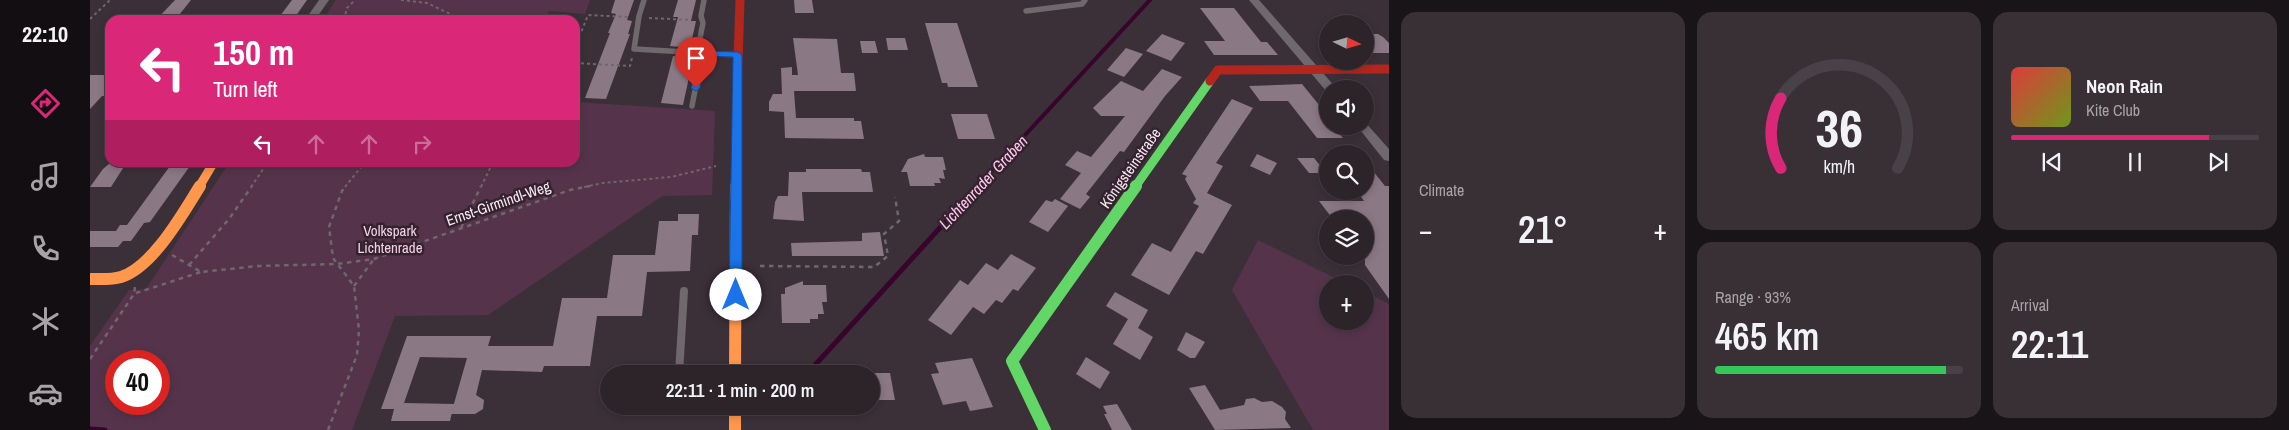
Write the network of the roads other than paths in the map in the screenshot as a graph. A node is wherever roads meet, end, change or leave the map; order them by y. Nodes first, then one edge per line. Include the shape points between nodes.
1 (324, 0) edge
2 (644, 0) edge
3 (704, 0) edge
4 (740, 0) edge
5 (1085, 0) edge
6 (1254, 0) edge
7 (1026, 12) dead end
8 (314, 15) edge
9 (700, 53) junction
10 (738, 55) junction
11 (1389, 69) edge
12 (1314, 70) junction
13 (1323, 80) edge
14 (692, 106) dead end
15 (1371, 135) edge
16 (1389, 156) edge
17 (211, 167) edge
18 (90, 279) edge
19 (684, 292) dead end
20 (680, 365) edge
21 (735, 365) edge
22 (735, 415) edge
23 (735, 430) edge
24 (1044, 430) edge

1 - 8 street
2 - 9 lane via 634,50
3 - 9 lane
4 - 10 street
5 - 7 lane via 1082,4
6 - 12 street
9 - 10 lane
9 - 14 lane
10 - 21 street
11 - 12 street, Königsteinstraße
12 - 13 street
12 - 24 street, Königsteinstraße via 1218,70 1012,361
15 - 16 street
17 - 18 street via 153,253 133,272 115,279
19 - 20 lane
22 - 23 street

